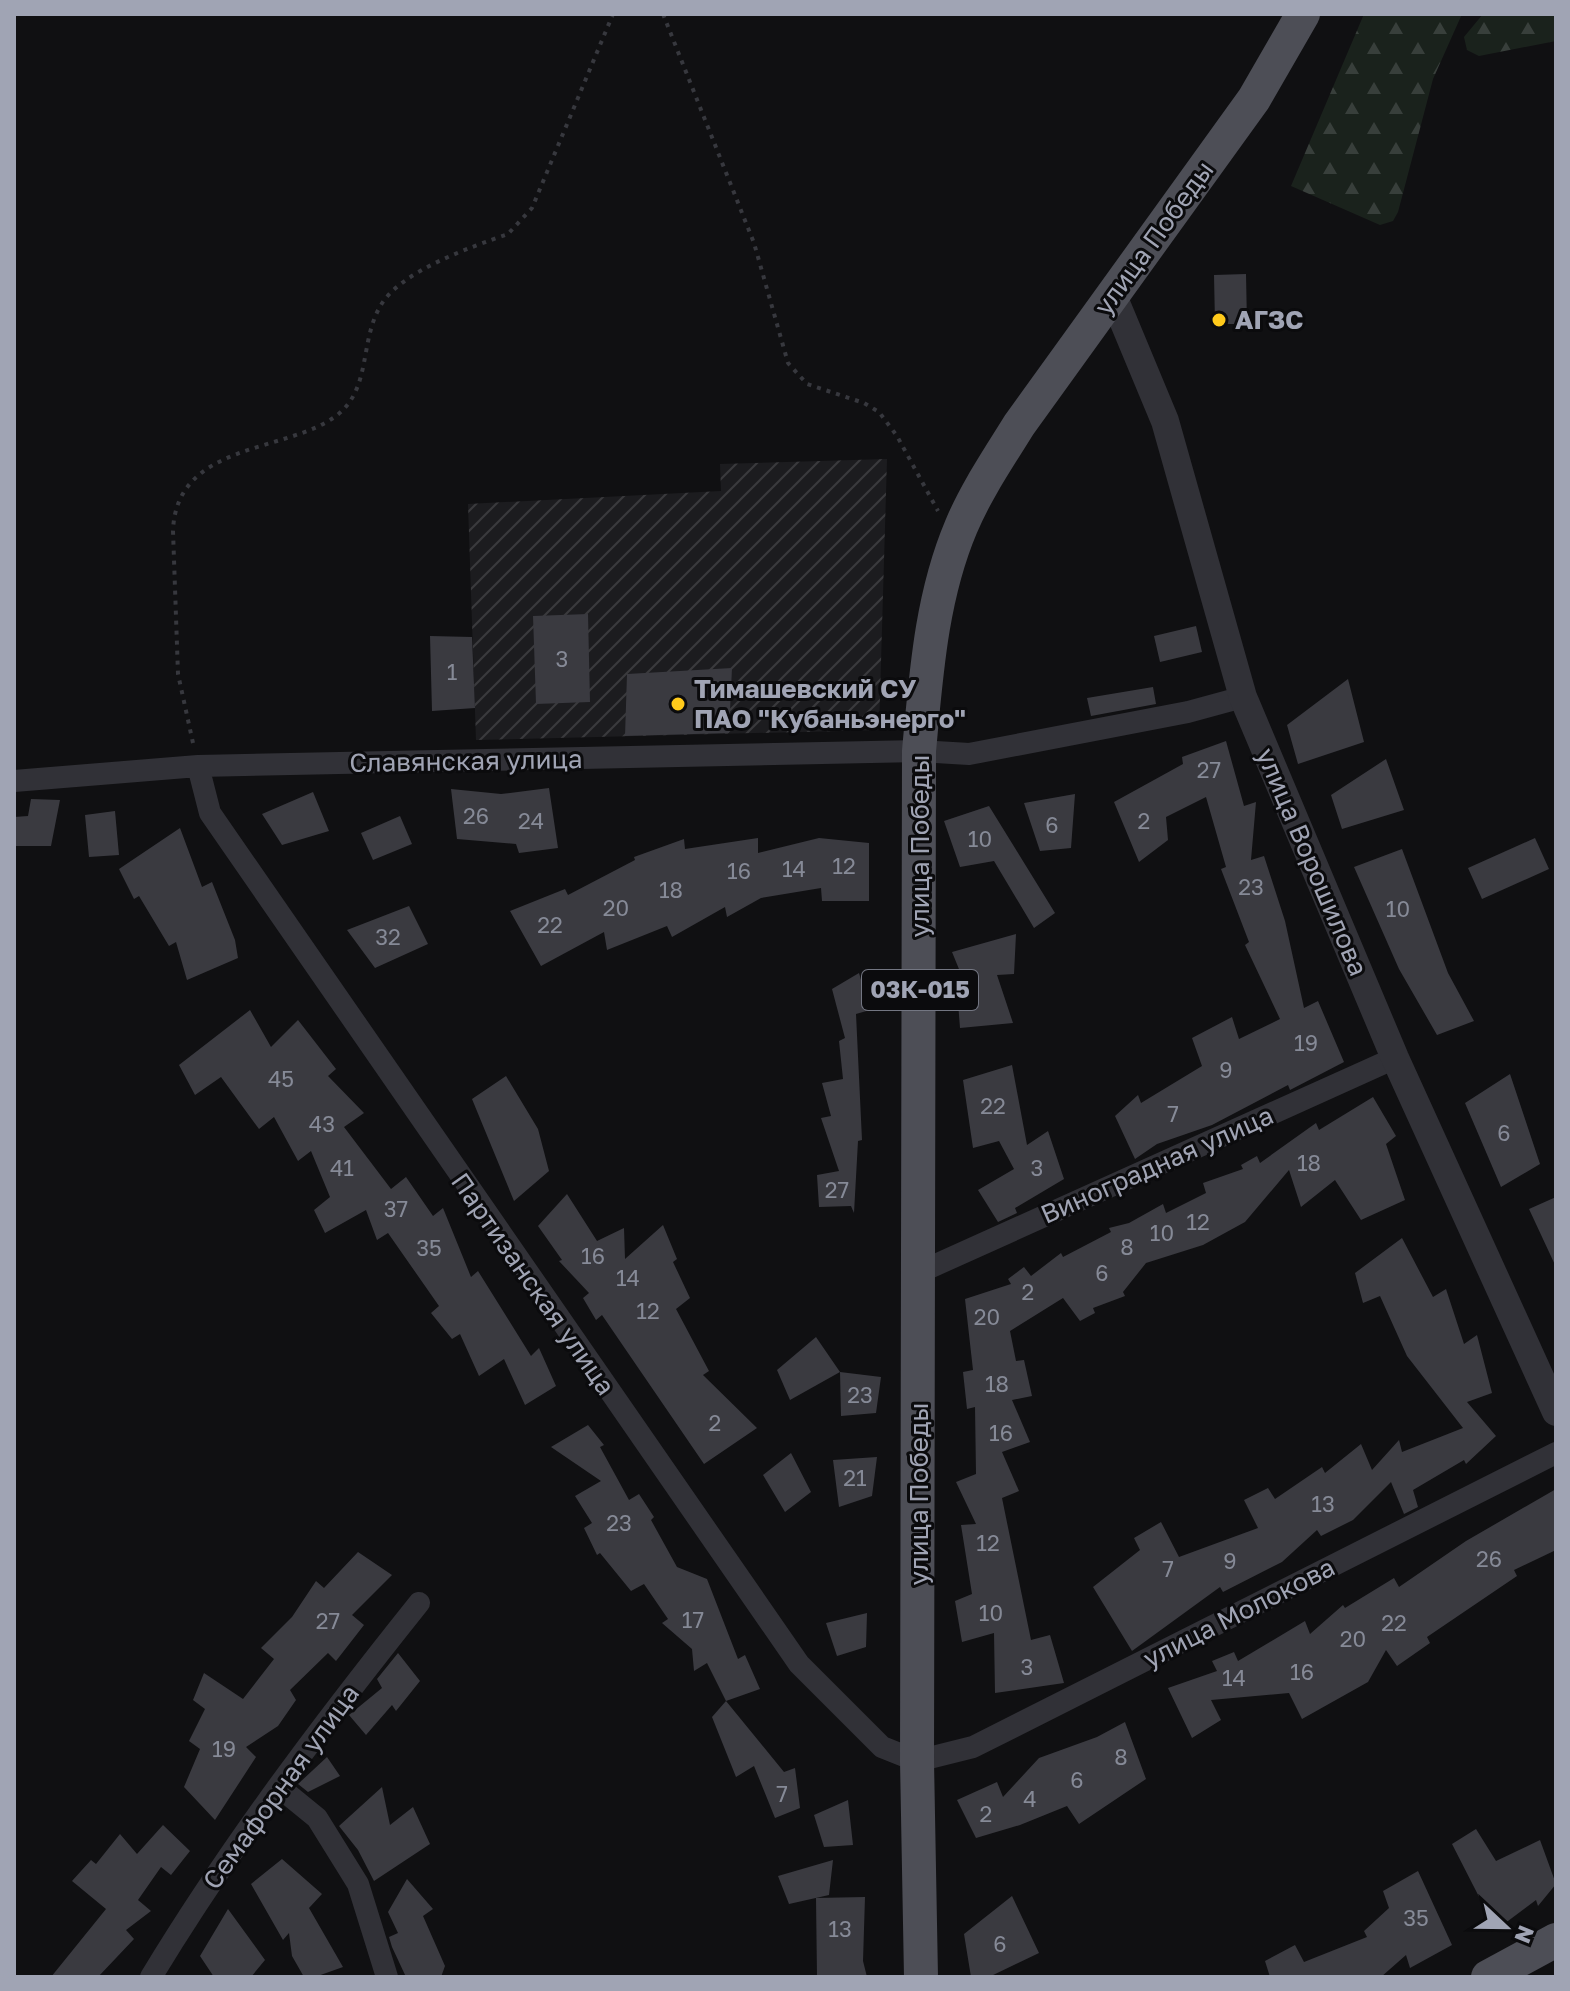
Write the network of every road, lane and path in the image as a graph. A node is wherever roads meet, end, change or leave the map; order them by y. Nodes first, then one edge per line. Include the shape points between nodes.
1 (613, 14) edge
2 (663, 14) edge
3 (1303, 14) edge
4 (1113, 296) junction
5 (955, 543) junction
6 (1243, 697) junction
7 (919, 751) junction
8 (198, 766) junction
9 (14, 781) edge
10 (1395, 1058) junction
11 (920, 1272) junction
12 (1556, 1412) edge
13 (1556, 1453) edge
14 (419, 1603) dead end
15 (917, 1761) junction
16 (279, 1787) junction
17 (1556, 1940) edge
18 (151, 1977) edge
19 (387, 1977) edge
20 (921, 1977) edge
21 (1488, 1977) edge

1 - 8 path via 532,208 520,224 406,278 392,291 371,328 359,386 337,415 251,446 184,489 173,521 178,674
2 - 5 path via 754,243 788,363 807,384 864,403 889,423
3 - 4 main road, улица Победы / 03К-015 via 1254,99
4 - 5 main road, улица Победы / 03К-015 via 1019,425
4 - 6 street, улица Ворошилова via 1165,421
5 - 7 main road, улица Победы / 03К-015 via 929,646
6 - 7 street, Славянская улица via 969,754
6 - 10 street, улица Ворошилова
7 - 8 street, Славянская улица
7 - 11 main road, улица Победы / 03К-015
8 - 9 street, Славянская улица
8 - 15 street, Партизанская улица via 210,813 799,1664 882,1747
10 - 11 street, Виноградная улица
10 - 12 street, улица Ворошилова
11 - 15 main road, улица Победы / 03К-015
13 - 15 street, улица Молокова via 973,1747
14 - 16 street, Семафорная улица
15 - 20 main road, улица Победы / 03К-015
16 - 18 street, Семафорная улица
16 - 19 street via 317,1818 358,1884
17 - 21 main road

